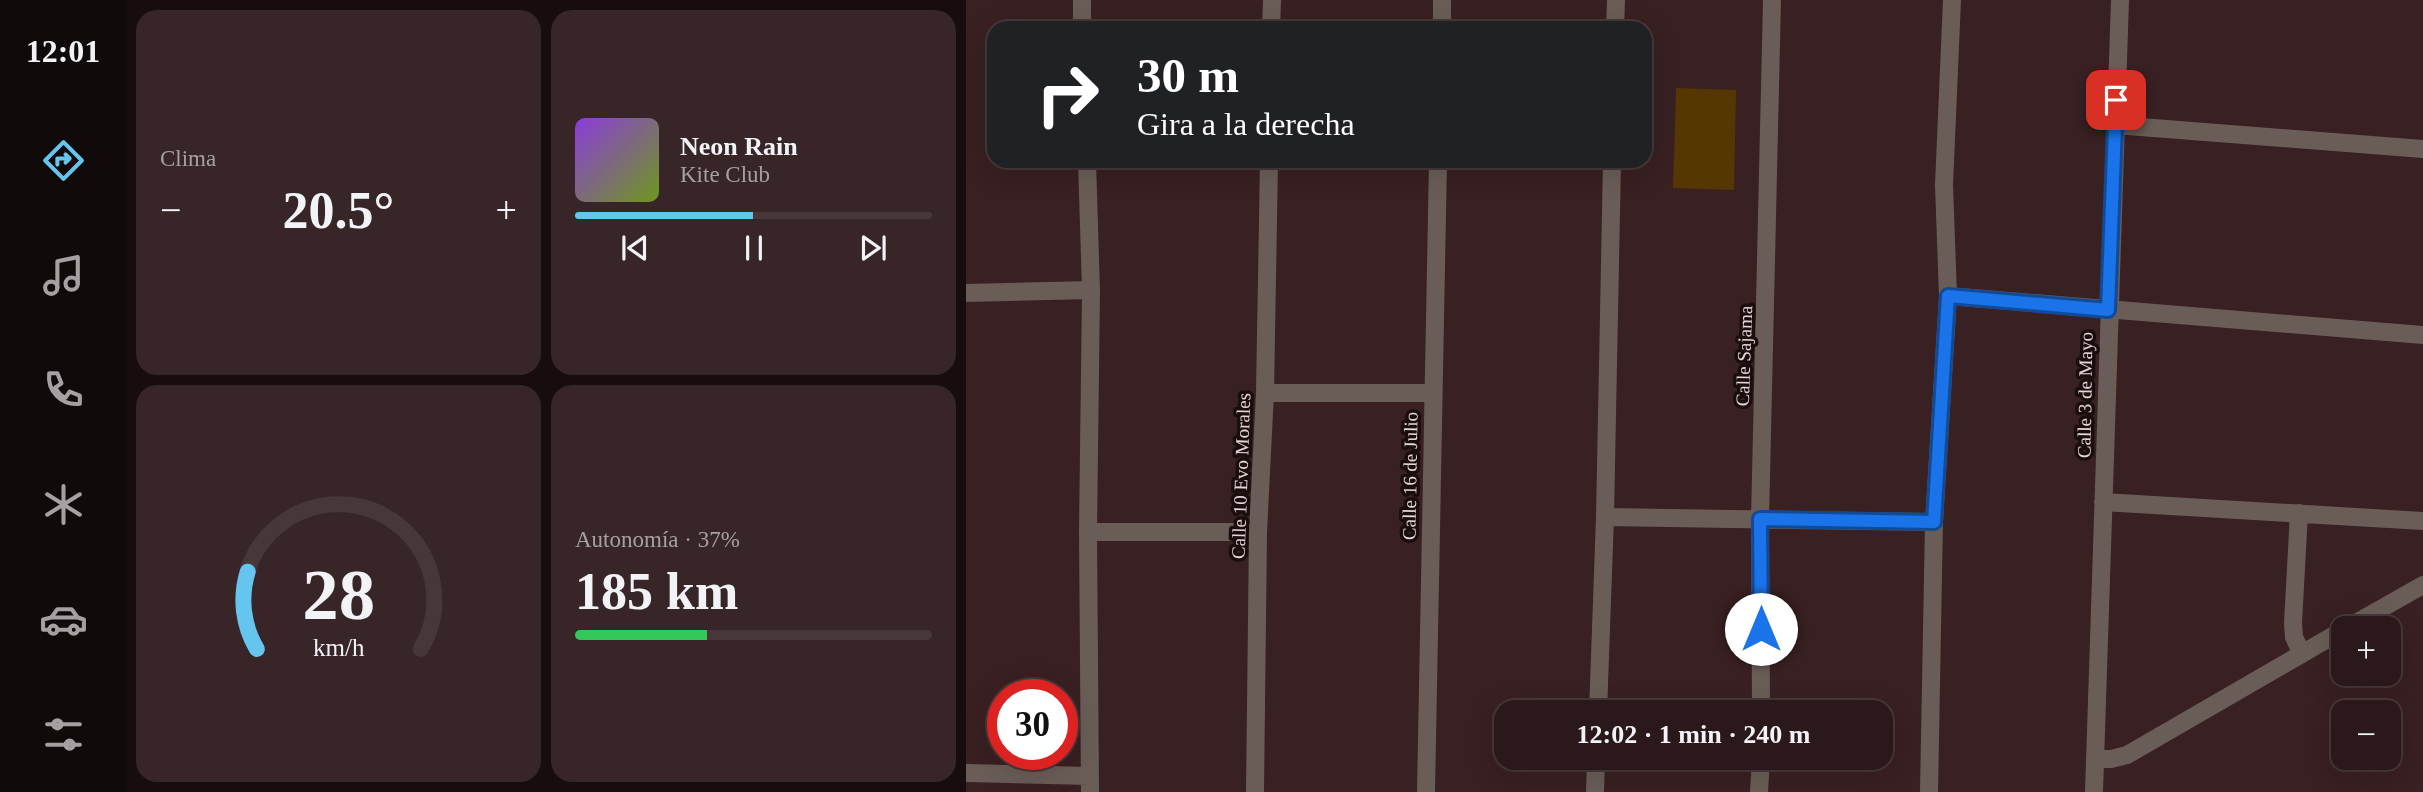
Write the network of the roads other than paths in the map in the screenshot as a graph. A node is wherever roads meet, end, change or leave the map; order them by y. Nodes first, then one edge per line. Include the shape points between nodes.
1 (1082, 0) edge
2 (1272, 0) edge
3 (1443, 0) edge
4 (1616, 0) edge
5 (1772, 0) edge
6 (1952, 0) edge
7 (2120, 0) edge
8 (1082, 21) edge
9 (1271, 21) edge
10 (1442, 21) edge
11 (1615, 21) edge
12 (2115, 125) junction
13 (2423, 149) edge
14 (1087, 168) edge
15 (1269, 168) edge
16 (1438, 168) edge
17 (1612, 168) edge
18 (1091, 290) junction
19 (966, 293) edge
20 (1948, 296) junction
21 (2108, 310) junction
22 (2423, 335) edge
23 (1265, 393) junction
24 (1433, 393) junction
25 (2103, 502) junction
26 (2299, 513) junction
27 (1605, 517) junction
28 (1760, 519) junction
29 (2423, 521) edge
30 (1934, 522) junction
31 (1088, 532) junction
32 (1258, 532) junction
33 (2423, 585) edge
34 (2368, 616) edge
35 (2331, 637) edge
36 (2302, 654) junction
37 (1598, 700) edge
38 (1761, 700) edge
39 (2096, 759) junction
40 (1596, 770) edge
41 (1760, 770) edge
42 (966, 773) edge
43 (1090, 784) edge
44 (1255, 792) edge
45 (1426, 792) edge
46 (1595, 792) edge
47 (1759, 792) edge
48 (1929, 792) edge
49 (2094, 792) edge

1 - 8 street
2 - 9 street
3 - 10 street
4 - 11 street
5 - 28 street, Calle Sajama
6 - 20 street via 1944,185
7 - 12 street, Calle 3 de Mayo
12 - 13 street
12 - 21 street, Calle 3 de Mayo
14 - 18 street
15 - 23 street, Calle 10 Evo Morales
16 - 24 street, Calle 16 de Julio
17 - 27 street
18 - 19 street
18 - 31 street
20 - 21 street
20 - 30 street
21 - 22 street
21 - 25 street, Calle 3 de Mayo
23 - 24 street
23 - 32 street, Calle 10 Evo Morales
24 - 45 street, Calle 16 de Julio
25 - 26 street
25 - 39 street, Calle 3 de Mayo
26 - 29 street
26 - 36 street via 2293,623
27 - 28 street
27 - 37 street
28 - 30 street
28 - 38 street, Calle Sajama
30 - 48 street
31 - 32 street
31 - 43 street
32 - 44 street, Calle 10 Evo Morales
33 - 34 street
35 - 36 street
36 - 39 street via 2127,755
39 - 49 street, Calle 3 de Mayo
40 - 46 street
41 - 47 street
42 - 43 street

